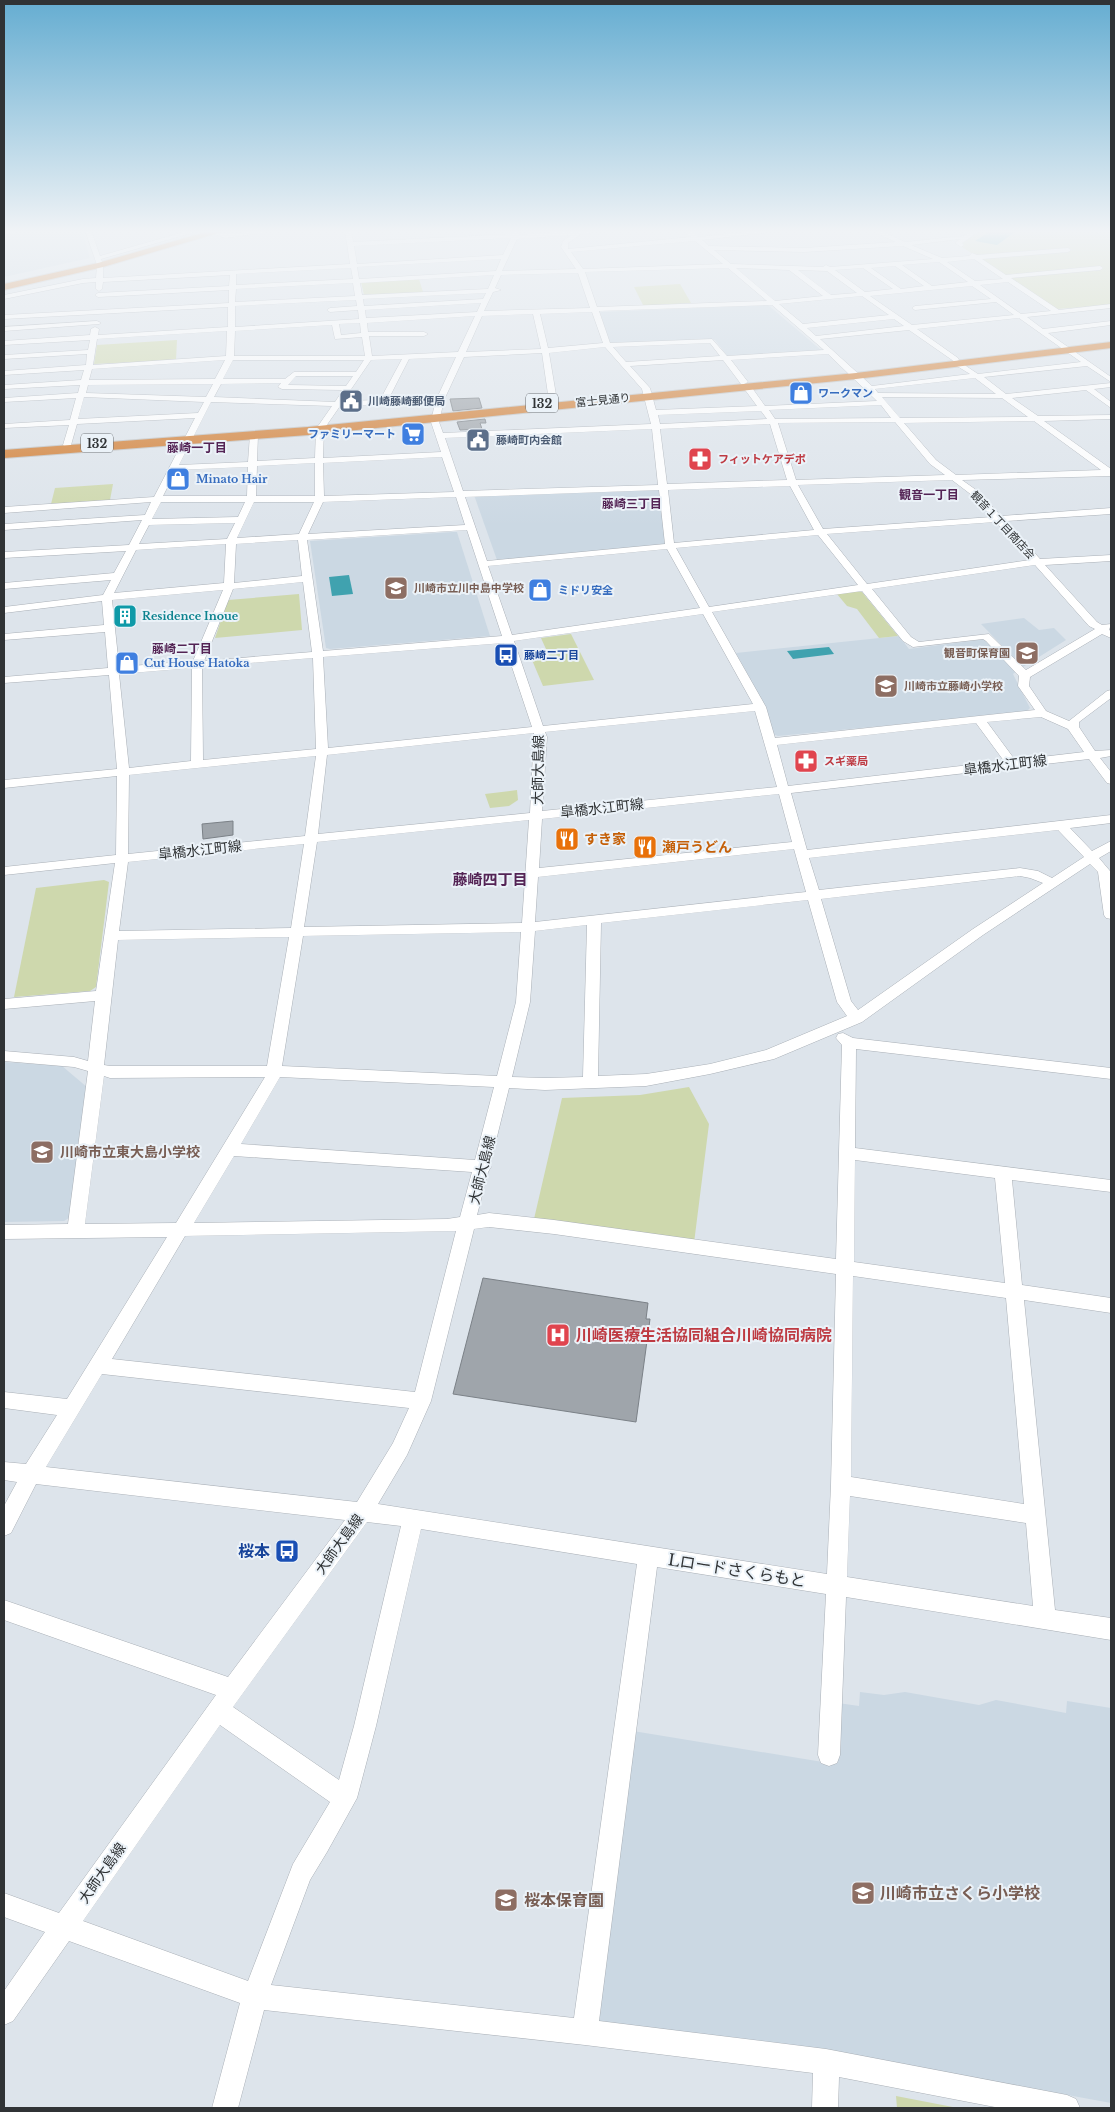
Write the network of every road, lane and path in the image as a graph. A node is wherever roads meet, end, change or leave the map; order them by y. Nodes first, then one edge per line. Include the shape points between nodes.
1 (910, 328) edge
2 (95, 329) edge
3 (231, 329) junction
4 (238, 329) edge
5 (336, 329) edge
6 (365, 329) edge
7 (424, 329) edge
8 (475, 329) edge
9 (540, 329) edge
10 (602, 329) edge
11 (804, 329) edge
12 (870, 329) edge
13 (905, 329) edge
14 (1039, 329) edge
15 (1064, 329) edge
16 (1043, 331) junction
17 (875, 332) junction
18 (366, 334) junction
19 (94, 337) junction
20 (814, 338) junction
21 (4, 343) edge
22 (1111, 343) edge
23 (607, 344) junction
24 (424, 345) junction
25 (1067, 349) junction
26 (545, 351) junction
27 (92, 352) junction
28 (829, 352) junction
29 (461, 354) junction
30 (407, 356) junction
31 (4, 357) edge
32 (230, 358) junction
33 (369, 358) junction
34 (726, 359) junction
35 (958, 362) junction
36 (624, 364) junction
37 (1087, 364) junction
38 (89, 367) junction
39 (1111, 372) edge
40 (4, 373) edge
41 (1100, 373) junction
42 (358, 374) junction
43 (854, 374) junction
44 (978, 376) junction
45 (1111, 380) edge
46 (218, 381) junction
47 (286, 381) junction
48 (85, 382) junction
49 (746, 384) junction
50 (1111, 385) edge
51 (1087, 387) junction
52 (4, 388) edge
53 (348, 388) junction
54 (868, 388) junction
55 (649, 394) junction
56 (81, 395) junction
57 (876, 395) junction
58 (1006, 396) junction
59 (209, 400) junction
60 (440, 400) junction
61 (4, 401) edge
62 (554, 401) junction
63 (383, 402) junction
64 (882, 403) junction
65 (1110, 403) edge
66 (337, 404) junction
67 (763, 408) junction
68 (653, 413) junction
69 (200, 415) junction
70 (435, 416) junction
71 (1111, 417) edge
72 (1037, 418) junction
73 (896, 420) junction
74 (773, 421) junction
75 (73, 422) junction
76 (4, 426) edge
77 (656, 426) junction
78 (322, 428) junction
79 (254, 435) junction
80 (440, 436) junction
81 (189, 438) junction
82 (67, 445) junction
83 (4, 450) edge
84 (4, 454) edge
85 (446, 454) junction
86 (319, 461) junction
87 (254, 464) junction
88 (174, 468) junction
89 (1111, 472) edge
90 (954, 477) junction
91 (792, 482) junction
92 (663, 487) junction
93 (458, 494) junction
94 (158, 499) junction
95 (251, 499) junction
96 (320, 499) junction
97 (4, 510) edge
98 (1111, 511) edge
99 (147, 520) junction
100 (241, 520) junction
101 (1000, 520) junction
102 (4, 527) edge
103 (470, 527) junction
104 (820, 532) junction
105 (302, 537) junction
106 (231, 541) junction
107 (670, 546) junction
108 (133, 548) junction
109 (4, 555) edge
110 (1111, 558) edge
111 (1038, 562) junction
112 (484, 564) junction
113 (118, 576) junction
114 (306, 579) junction
115 (4, 586) edge
116 (229, 586) junction
117 (864, 588) junction
118 (107, 598) junction
119 (4, 610) edge
120 (706, 610) junction
121 (1106, 627) edge
122 (110, 628) junction
123 (1111, 635) edge
124 (4, 637) edge
125 (509, 639) junction
126 (318, 654) junction
127 (197, 664) junction
128 (115, 670) junction
129 (1025, 675) junction
130 (4, 680) edge
131 (1111, 693) edge
132 (1111, 704) edge
133 (1095, 706) junction
134 (760, 707) junction
135 (1042, 713) junction
136 (979, 719) junction
137 (1073, 727) junction
138 (539, 728) junction
139 (770, 742) junction
140 (322, 751) junction
141 (1111, 753) edge
142 (1101, 760) edge
143 (197, 764) junction
144 (1012, 764) junction
145 (123, 772) junction
146 (1111, 780) edge
147 (4, 784) edge
148 (784, 794) junction
149 (1111, 818) edge
150 (536, 819) junction
151 (1061, 826) junction
152 (311, 844) junction
153 (1111, 845) edge
154 (800, 850) junction
155 (1090, 858) junction
156 (122, 863) junction
157 (4, 871) edge
158 (533, 873) junction
159 (4, 880) edge
160 (1053, 883) junction
161 (813, 896) junction
162 (1110, 899) edge
163 (1111, 916) edge
164 (594, 919) junction
165 (530, 927) junction
166 (297, 932) junction
167 (113, 936) junction
168 (103, 995) junction
169 (4, 1004) edge
170 (857, 1018) junction
171 (836, 1028) junction
172 (849, 1043) junction
173 (4, 1056) edge
174 (96, 1069) junction
175 (274, 1071) junction
176 (1111, 1074) edge
177 (504, 1083) junction
178 (590, 1083) junction
179 (228, 1149) junction
180 (846, 1153) junction
181 (483, 1167) junction
182 (1003, 1172) junction
183 (1111, 1186) edge
184 (469, 1222) junction
185 (76, 1231) junction
186 (180, 1231) junction
187 (4, 1232) edge
188 (846, 1269) junction
189 (1014, 1292) junction
190 (1111, 1305) edge
191 (98, 1365) junction
192 (4, 1400) edge
193 (422, 1401) junction
194 (71, 1408) junction
195 (4, 1471) edge
196 (31, 1474) junction
197 (841, 1485) junction
198 (363, 1511) junction
199 (1036, 1515) junction
200 (413, 1518) junction
201 (4, 1526) edge
202 (648, 1556) junction
203 (836, 1586) junction
204 (4, 1610) edge
205 (1045, 1618) junction
206 (1111, 1629) edge
207 (233, 1690) junction
208 (218, 1710) junction
209 (829, 1755) dead end
210 (347, 1790) junction
211 (4, 1905) edge
212 (64, 1928) junction
213 (254, 1996) junction
214 (4, 2012) edge
215 (585, 2032) junction
216 (826, 2062) junction
217 (225, 2108) edge
218 (826, 2108) edge
219 (1067, 2108) edge

1 - 35 street
2 - 19 street
3 - 4 street
3 - 19 street
3 - 32 street
5 - 18 street via 338,337
6 - 18 street
7 - 24 street
8 - 29 street
9 - 26 street
10 - 23 street
11 - 20 street, 観音１丁目商店会
12 - 17 street
13 - 17 street
14 - 16 street
15 - 16 street
16 - 25 street
17 - 20 street
18 - 24 street
18 - 33 street
19 - 21 street
19 - 27 street
20 - 28 street, 観音１丁目商店会
22 - 25 highway, 富士見通り / 132
23 - 26 street
23 - 34 street via 712,341
23 - 36 street
24 - 29 street
24 - 30 street
25 - 35 highway, 富士見通り / 132
25 - 37 street
26 - 29 street
26 - 62 street
27 - 31 street
27 - 38 street
28 - 34 street
28 - 43 street, 観音１丁目商店会
29 - 60 street
30 - 33 street
30 - 63 street
32 - 33 street
32 - 38 street
32 - 46 street
33 - 42 street
34 - 36 street
34 - 49 street
35 - 43 highway, 富士見通り / 132
35 - 44 street
36 - 55 street
37 - 41 street
37 - 44 street
38 - 40 street
38 - 48 street
39 - 41 street
41 - 45 street
42 - 47 street via 294,374
42 - 53 street
43 - 49 highway, 富士見通り / 132
43 - 54 street, 観音１丁目商店会
44 - 54 street
44 - 58 street
46 - 47 street
46 - 48 street
46 - 59 street
47 - 53 street via 282,387
48 - 52 street
48 - 56 street
49 - 55 highway, 富士見通り / 132
49 - 67 street
50 - 51 street
51 - 58 street
51 - 65 street
53 - 66 street
54 - 57 street, 観音１丁目商店会
55 - 62 highway, 富士見通り / 132
55 - 68 street
55 - 70 highway, 富士見通り / 132
56 - 59 street
56 - 61 street
56 - 75 street
57 - 58 street
57 - 64 street, 観音１丁目商店会
58 - 72 street
59 - 66 street
59 - 69 street
60 - 63 street
60 - 70 street
62 - 70 highway, 富士見通り / 132
63 - 66 street
64 - 67 street
64 - 73 street, 観音１丁目商店会
66 - 78 street
67 - 68 street
67 - 74 street
68 - 77 street
69 - 75 street
69 - 81 street
70 - 78 highway, 富士見通り / 132
70 - 80 street, 大師大島線
71 - 72 street
72 - 73 street via 959,422
72 - 89 street
73 - 74 street
73 - 90 street, 観音１丁目商店会 via 933,462
74 - 77 street
74 - 91 street
75 - 76 street
75 - 82 street
77 - 80 street
77 - 92 street
78 - 79 highway, 富士見通り / 132
78 - 81 highway, 富士見通り / 132
78 - 86 street
79 - 81 highway, 富士見通り / 132
79 - 87 street
80 - 85 street, 大師大島線
81 - 82 highway, 富士見通り / 132
81 - 84 highway, 富士見通り / 132
81 - 88 street
82 - 83 highway, 富士見通り / 132
85 - 86 street
85 - 93 street, 大師大島線
86 - 87 street
86 - 96 street
87 - 88 street
87 - 95 street
88 - 94 street
89 - 90 street
90 - 91 street
90 - 101 street, 観音１丁目商店会 via 976,494
91 - 92 street
91 - 104 street
92 - 93 street
92 - 107 street
93 - 96 street
93 - 103 street, 大師大島線
94 - 95 street
94 - 97 street
94 - 99 street
95 - 96 street
95 - 100 street
96 - 105 street
98 - 101 street
99 - 100 street
99 - 102 street
99 - 108 street
100 - 106 street
101 - 104 street
101 - 111 street, 観音１丁目商店会
103 - 105 street
103 - 112 street, 大師大島線
104 - 107 street
104 - 117 street
105 - 106 street
105 - 114 street
106 - 108 street
106 - 116 street
107 - 112 street
107 - 120 street
108 - 109 street
108 - 113 street
110 - 111 street
111 - 117 street
111 - 121 street, 観音１丁目商店会 via 1093,624
112 - 125 street, 大師大島線
113 - 115 street
113 - 118 street
114 - 116 street
114 - 126 street
116 - 118 street
116 - 127 street
117 - 120 street
117 - 129 street via 913,644 985,636
118 - 119 street
118 - 122 street
120 - 125 street
120 - 134 street
121 - 123 street, 観音１丁目商店会
121 - 129 street
122 - 124 street
122 - 128 street
125 - 126 street
125 - 138 street, 大師大島線
126 - 127 street
126 - 140 street
127 - 128 street
127 - 143 street
128 - 130 street
128 - 145 street
129 - 135 street via 1023,686
131 - 133 street
132 - 133 street
133 - 137 street via 1074,721
134 - 138 street
134 - 139 street
135 - 136 street
135 - 137 street
136 - 139 street
136 - 144 street
137 - 142 street
138 - 140 street
138 - 150 street, 大師大島線 via 542,737
139 - 148 street
140 - 143 street
140 - 152 street
141 - 142 street, 皐橋水江町線
142 - 144 street, 皐橋水江町線
142 - 146 street
142 - 148 street, 皐橋水江町線
143 - 145 street
144 - 148 street, 皐橋水江町線
145 - 147 street
145 - 156 street
148 - 150 street, 皐橋水江町線
148 - 154 street
149 - 151 street
150 - 152 street, 皐橋水江町線
150 - 158 street, 大師大島線
151 - 154 street
151 - 155 street
152 - 156 street, 皐橋水江町線
152 - 166 street
153 - 155 street
154 - 158 street
154 - 161 street
155 - 160 street
155 - 162 street via 1104,871
156 - 157 street, 皐橋水江町線
156 - 159 street, 皐橋水江町線
156 - 167 street
158 - 165 street, 大師大島線
160 - 161 street via 1020,872
160 - 170 street
161 - 164 street
161 - 170 street via 844,1002
162 - 163 street
164 - 165 street
164 - 178 street
165 - 166 street
165 - 177 street, 大師大島線 via 523,1002
166 - 167 street
166 - 175 street
167 - 168 street
168 - 169 street
168 - 174 street
170 - 171 street
171 - 172 street
171 - 178 street via 742,1063 646,1080
172 - 176 street
172 - 180 street
173 - 174 street via 74,1062
174 - 175 street via 110,1072
174 - 185 street
175 - 177 street
175 - 179 street via 270,1083
177 - 178 street
177 - 181 street, 大師大島線
179 - 181 street
179 - 186 street
180 - 182 street
180 - 188 street
181 - 184 street, 大師大島線
182 - 183 street
182 - 189 street
184 - 186 street via 448,1226
184 - 188 street via 489,1220 554,1227
184 - 193 street, 大師大島線
185 - 186 street
185 - 187 street
186 - 191 street
188 - 189 street
188 - 197 street
189 - 190 street
189 - 199 street
191 - 193 street
191 - 194 street
192 - 194 street
193 - 198 street, 大師大島線 via 400,1449
194 - 196 street
195 - 196 street, Lロードさくらもと
196 - 198 street, Lロードさくらもと
196 - 201 street
197 - 199 street
197 - 203 street
198 - 200 street, Lロードさくらもと
198 - 207 street, 大師大島線
199 - 205 street
200 - 202 street, Lロードさくらもと
200 - 210 street
202 - 203 street, Lロードさくらもと
202 - 215 street
203 - 205 street, Lロードさくらもと
203 - 209 street
204 - 207 street
205 - 206 street, Lロードさくらもと
207 - 208 street, 大師大島線
208 - 210 street
208 - 212 street, 大師大島線
210 - 213 street via 320,1844 301,1872
211 - 212 street
212 - 213 street
212 - 214 street, 大師大島線
213 - 215 street
213 - 217 street
215 - 216 street
216 - 218 street
216 - 219 street

